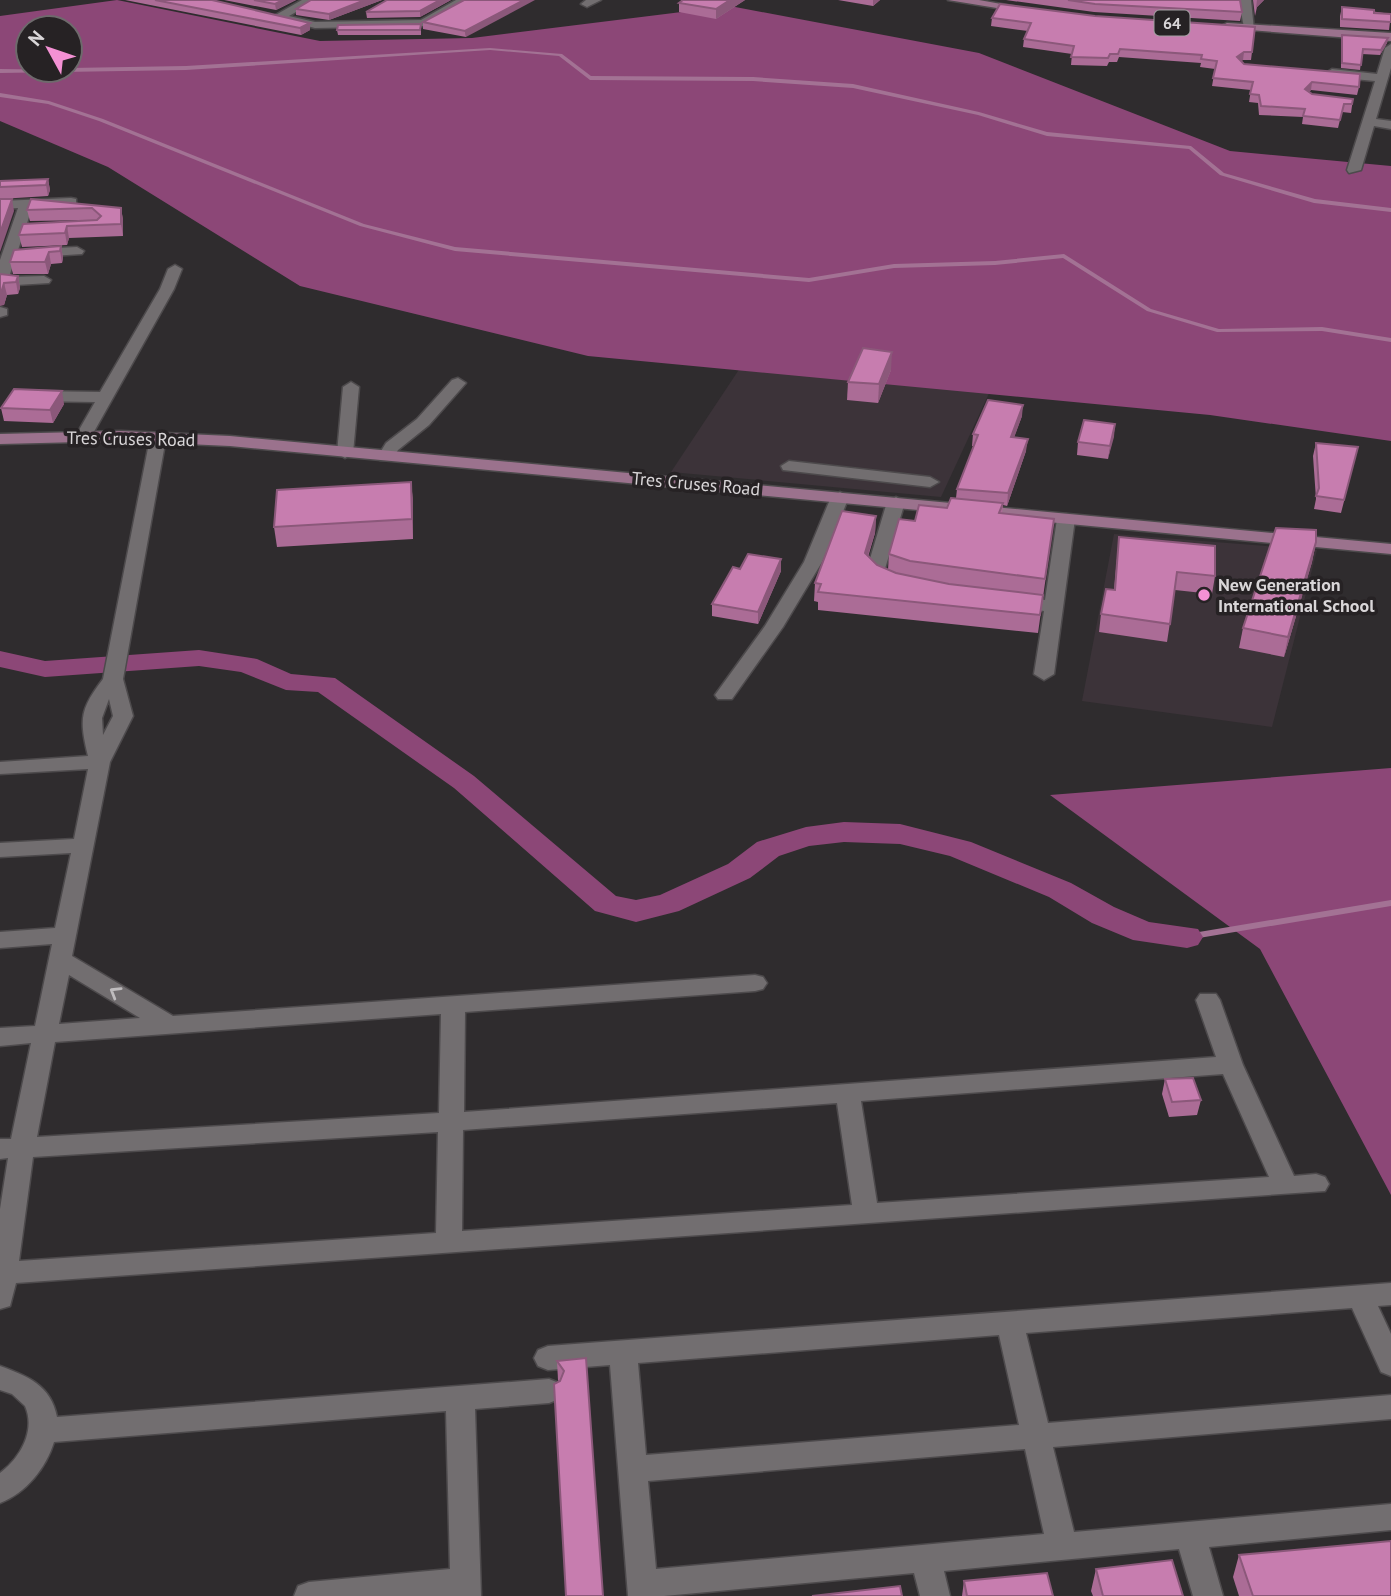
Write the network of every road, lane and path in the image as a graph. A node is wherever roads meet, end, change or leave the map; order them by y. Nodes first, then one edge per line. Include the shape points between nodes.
1 (311, 0) edge
2 (464, 0) edge
3 (954, 0) edge
4 (1245, 0) edge
5 (985, 2) edge
6 (1038, 11) edge
7 (365, 13) edge
8 (265, 14) edge
9 (278, 17) junction
10 (340, 25) junction
11 (1210, 25) edge
12 (1250, 28) junction
13 (1391, 37) edge
14 (1391, 48) edge
15 (1313, 72) edge
16 (1382, 78) junction
17 (1369, 122) junction
18 (1391, 125) edge
19 (1354, 170) dead end
20 (71, 202) edge
21 (26, 204) junction
22 (0, 205) edge
23 (77, 251) dead end
24 (9, 255) junction
25 (175, 269) dead end
26 (44, 280) dead end
27 (0, 282) edge
28 (458, 383) dead end
29 (351, 387) dead end
30 (12, 396) edge
31 (105, 397) junction
32 (83, 437) junction
33 (158, 438) junction
34 (0, 439) edge
35 (345, 453) junction
36 (387, 456) junction
37 (789, 466) dead end
38 (930, 482) dead end
39 (840, 497) junction
40 (897, 502) junction
41 (1066, 519) junction
42 (1391, 550) edge
43 (918, 589) edge
44 (998, 600) edge
45 (1052, 607) junction
46 (1044, 674) dead end
47 (113, 679) junction
48 (725, 695) dead end
49 (100, 762) junction
50 (0, 768) edge
51 (83, 845) junction
52 (0, 850) edge
53 (0, 940) edge
54 (62, 947) junction
55 (755, 983) dead end
56 (1208, 1000) dead end
57 (453, 1005) junction
58 (169, 1025) junction
59 (45, 1034) junction
60 (0, 1037) edge
61 (1231, 1065) junction
62 (848, 1095) junction
63 (451, 1122) junction
64 (11, 1149) edge
65 (1316, 1184) dead end
66 (1286, 1186) junction
67 (866, 1214) junction
68 (449, 1243) junction
69 (1, 1281) edge
70 (1391, 1294) edge
71 (1360, 1296) junction
72 (1010, 1323) junction
73 (623, 1353) junction
74 (548, 1358) dead end
75 (1391, 1364) edge
76 (0, 1378) edge
77 (549, 1391) dead end
78 (460, 1397) junction
79 (1391, 1407) edge
80 (44, 1430) junction
81 (1036, 1435) junction
82 (633, 1469) junction
83 (0, 1490) edge
84 (1391, 1517) edge
85 (1189, 1535) junction
86 (1062, 1546) junction
87 (926, 1558) junction
88 (466, 1589) edge
89 (643, 1590) edge
90 (309, 1596) edge
91 (935, 1596) edge
92 (1208, 1596) edge

1 - 9 street
2 - 10 street via 423,23
3 - 5 main road
4 - 12 street
5 - 6 main road
7 - 10 street
8 - 9 street
9 - 10 street
11 - 12 main road, 64
12 - 13 main road, 64
14 - 16 street
15 - 16 street
16 - 17 street via 1368,102
17 - 18 street
17 - 19 street
20 - 21 street
21 - 22 street
21 - 24 street via 24,228
23 - 24 street
24 - 27 street
25 - 31 street
26 - 27 street
28 - 36 street
29 - 35 street
30 - 31 street
31 - 32 street
32 - 33 main road, Tres Cruses Road
32 - 34 main road, Tres Cruses Road
33 - 35 main road, Tres Cruses Road
33 - 47 street
35 - 36 main road, Tres Cruses Road
36 - 39 main road, Tres Cruses Road
37 - 38 street
39 - 40 main road, Tres Cruses Road
39 - 48 street via 813,562
40 - 41 main road, Tres Cruses Road
40 - 43 street via 875,572 887,583
41 - 42 main road, Tres Cruses Road
41 - 45 street
44 - 45 street
45 - 46 street
47 - 49 street via 122,716
47 - 49 street via 92,708 90,720
49 - 50 street
49 - 51 street
51 - 52 street
51 - 54 street
53 - 54 street
58 -> 54 street
54 - 59 street
55 - 57 street
56 - 61 street
57 - 58 street
57 - 63 street
58 - 59 street
59 - 60 street
59 - 64 street
61 - 62 street
61 - 66 street
62 - 63 street
62 - 67 street
63 - 64 street
63 - 68 street
64 - 69 street
65 - 66 street
66 - 67 street
67 - 68 street
68 - 69 street
70 - 71 street
71 - 72 street
71 - 75 street
72 - 73 street
72 - 81 street
73 - 74 street
73 - 82 street
76 - 80 street via 26,1389 37,1400
77 - 78 street
78 - 80 street
78 - 88 street
79 - 81 street
80 - 83 street via 27,1467
81 - 82 street
81 - 86 street
82 - 89 street
84 - 85 street
85 - 86 street
85 - 92 street
86 - 87 street
87 - 89 street
87 - 91 street
88 - 90 street

